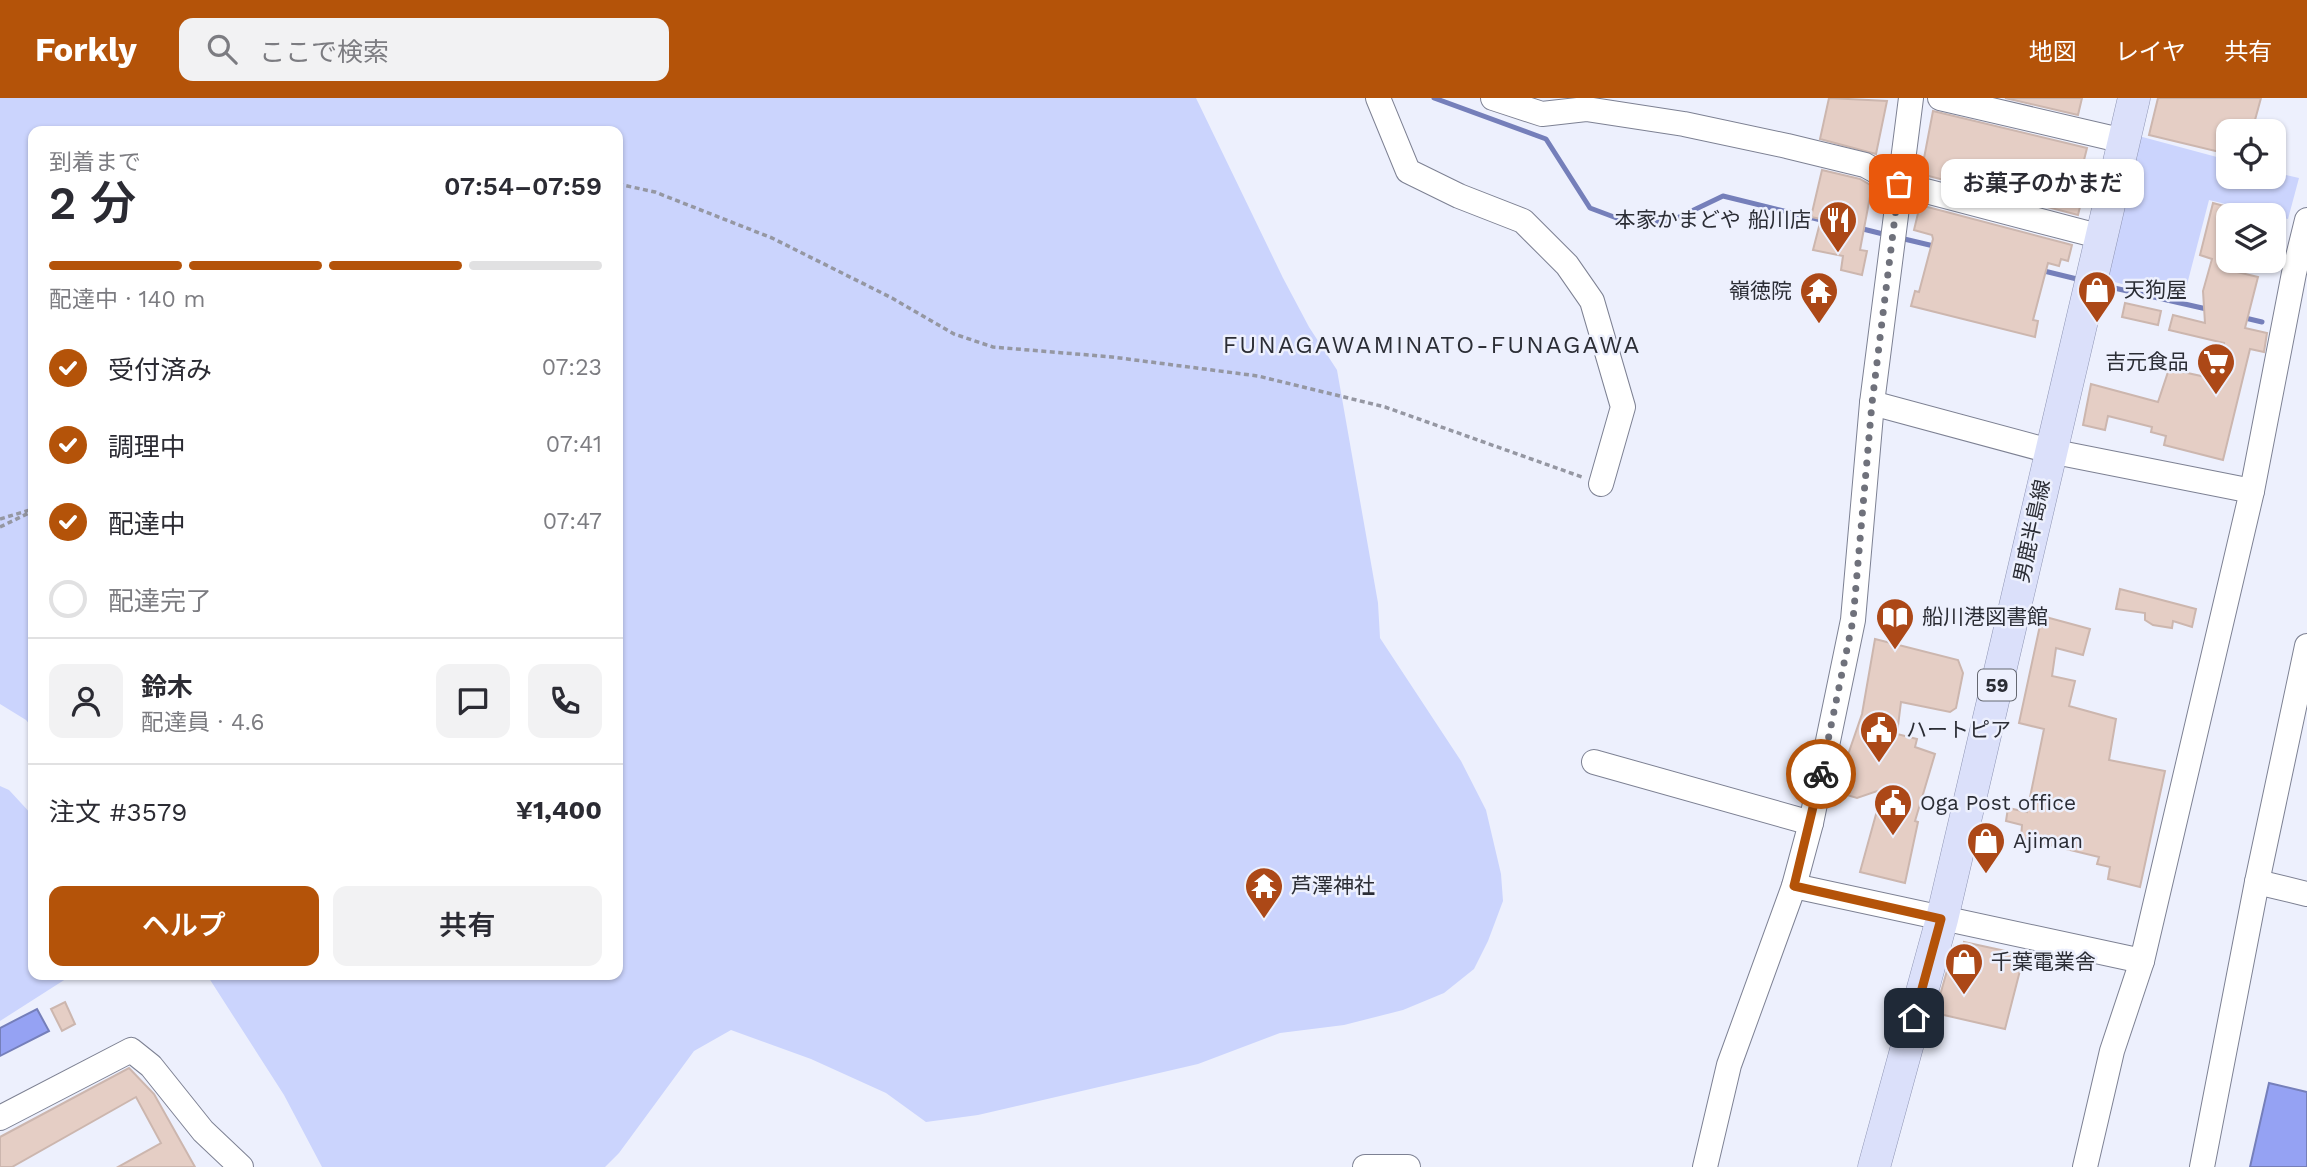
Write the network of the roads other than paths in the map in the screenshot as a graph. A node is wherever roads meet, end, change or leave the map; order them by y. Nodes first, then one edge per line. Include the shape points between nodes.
1 (1378, 98) edge
2 (1493, 98) edge
3 (1911, 98) edge
4 (1940, 98) edge
5 (2134, 98) edge
6 (2124, 141) junction
7 (1899, 184) junction
8 (2307, 220) edge
9 (2102, 237) junction
10 (2300, 275) edge
11 (1872, 403) junction
12 (2050, 451) junction
13 (1601, 484) road end
14 (2252, 491) junction
15 (2307, 646) edge
16 (1594, 762) dead end
17 (1811, 823) junction
18 (2257, 881) junction
19 (1794, 886) junction
20 (2307, 894) edge
21 (1941, 919) junction
22 (2142, 961) junction
23 (0, 1118) edge
24 (241, 1167) edge
25 (1366, 1167) edge
26 (1408, 1167) edge
27 (1705, 1167) edge
28 (1874, 1167) edge
29 (2085, 1167) edge
30 (2202, 1167) edge

1 - 13 street via 1408,171 1523,221 1567,265 1592,301 1623,407
2 - 7 street via 1542,114 1586,109 1684,124 1864,166
3 - 7 street
4 - 6 street
5 - 6 main road, 男鹿半島線 / 59
6 - 9 main road, 男鹿半島線 / 59
7 - 9 street
7 - 11 street
8 - 10 street
9 - 12 main road, 男鹿半島線 / 59
10 - 14 street
11 - 12 street
11 - 17 street via 1853,620
12 - 14 street
12 - 21 main road, 男鹿半島線 / 59
14 - 22 street
15 - 18 street
16 - 17 street
17 - 19 street
18 - 20 street
18 - 30 street
19 - 21 street
19 - 27 street via 1730,1065
21 - 22 street
21 - 28 main road, 男鹿半島線 / 59
22 - 29 street via 2112,1051
23 - 24 street via 131,1050 151,1066 203,1131
25 - 26 street

